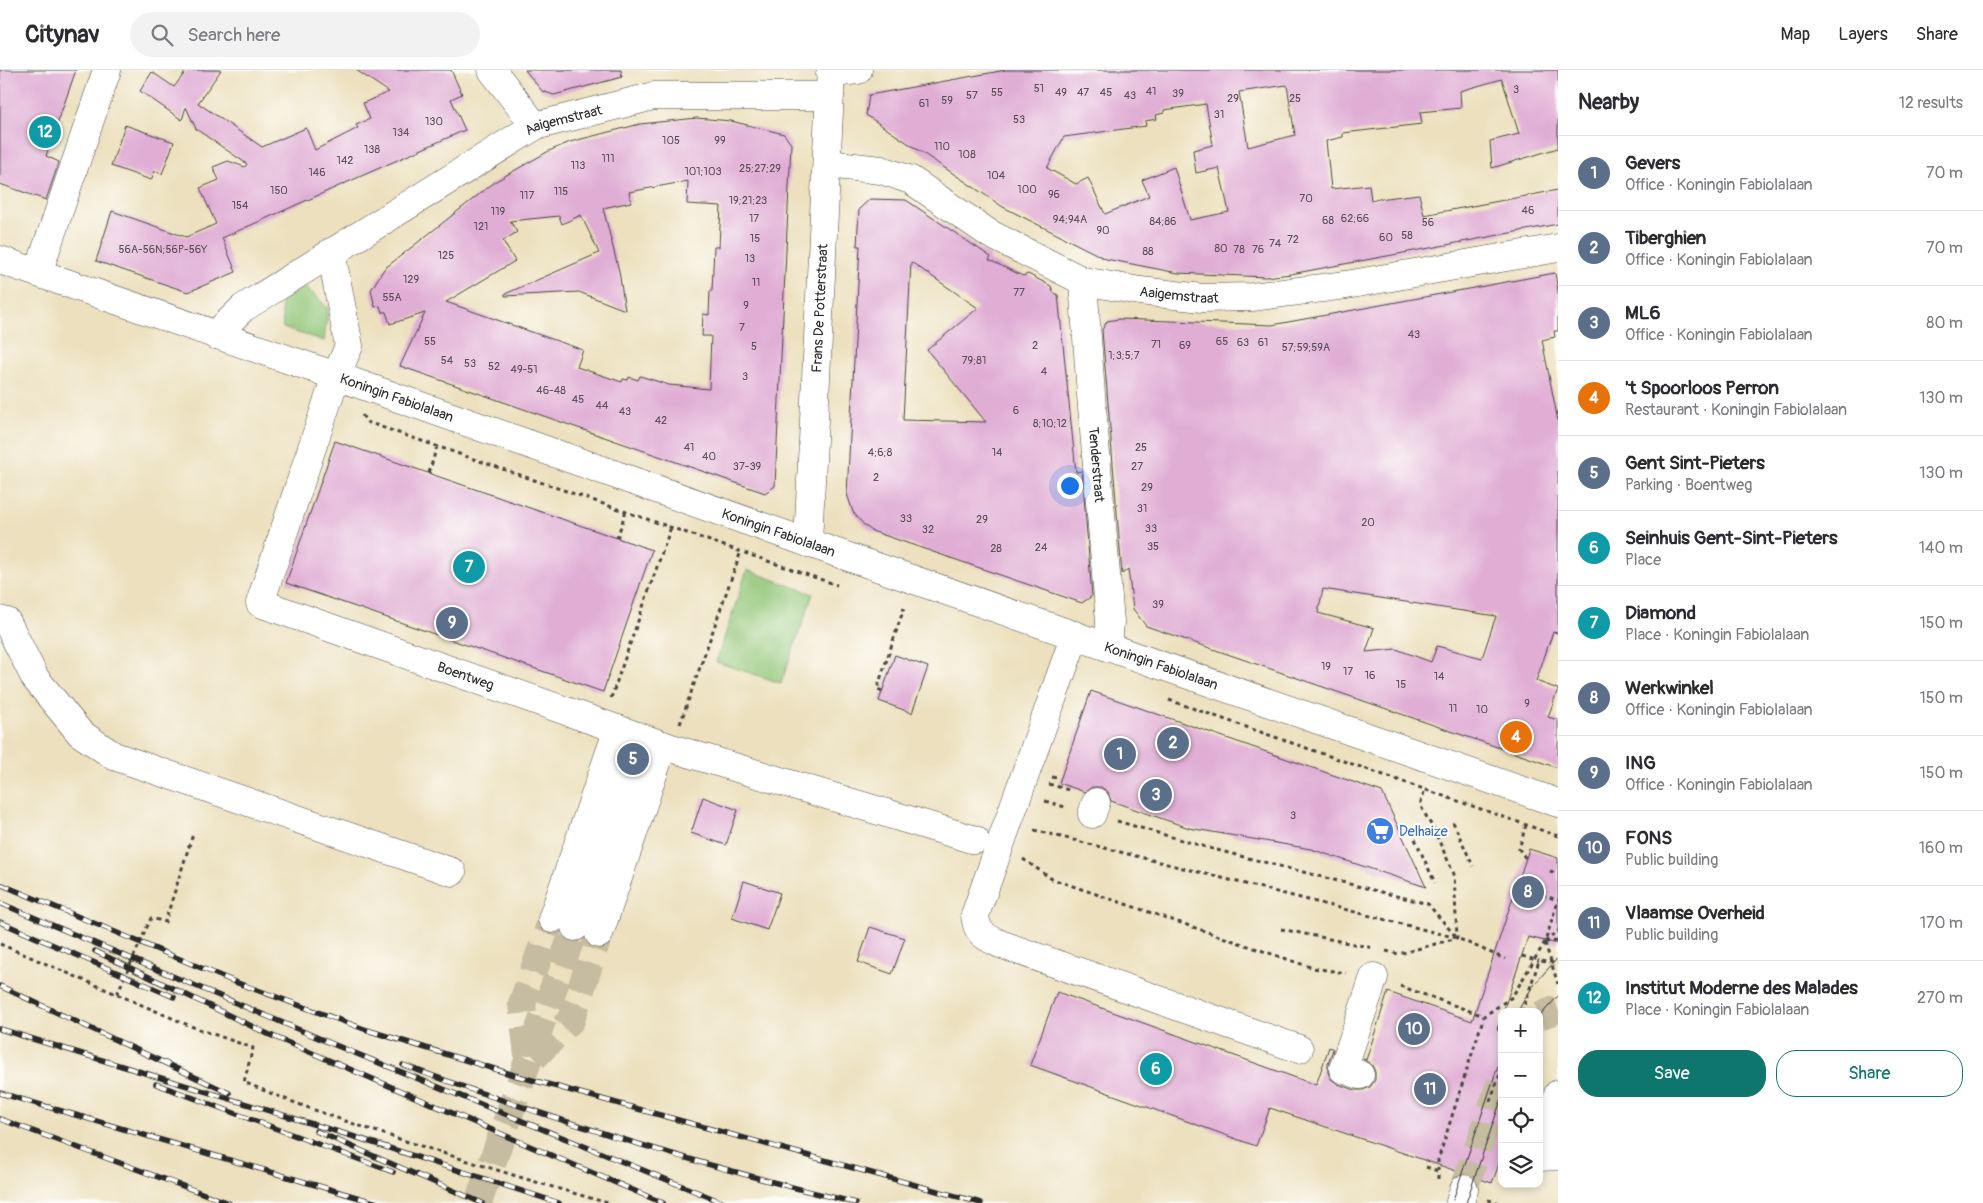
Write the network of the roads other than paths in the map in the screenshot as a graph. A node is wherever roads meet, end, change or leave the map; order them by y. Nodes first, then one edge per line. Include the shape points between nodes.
1 (107, 70) edge
2 (492, 70) edge
3 (858, 70) edge
4 (830, 80) edge
5 (535, 126) junction
6 (828, 164) junction
7 (1558, 248) edge
8 (331, 252) junction
9 (0, 260) edge
10 (38, 273) junction
11 (1083, 281) junction
12 (215, 335) junction
13 (336, 376) junction
14 (808, 543) junction
15 (0, 620) edge
16 (1076, 635) junction
17 (1108, 647) junction
18 (610, 726) junction
19 (667, 746) junction
20 (626, 777) dead end
21 (1558, 804) edge
22 (987, 845) junction
23 (452, 872) dead end
24 (575, 927) junction
25 (1374, 977) road end
26 (1299, 1049) dead end
27 (1360, 1075) dead end
28 (1558, 1094) edge
29 (1558, 1156) edge

1 - 10 street
2 - 5 street
3 - 4 street, Aaigemstraat
4 - 5 street, Aaigemstraat via 654,96
4 - 6 street, Frans De Potterstraat
5 - 8 street, Aaigemstraat
6 - 11 street, Aaigemstraat via 881,170 911,180 990,234
6 - 14 street, Frans De Potterstraat
7 - 11 street, Aaigemstraat via 1346,285 1252,297 1202,298
8 - 12 street, Aaigemstraat via 243,308
8 - 13 street via 349,346
9 - 10 street, Koningin Fabiolalaan
10 - 12 street, Koningin Fabiolalaan
11 - 17 street, Tenderstraat via 1110,622
12 - 13 street, Koningin Fabiolalaan
13 - 14 street, Koningin Fabiolalaan
13 - 18 street, Boentweg via 260,603
14 - 16 street, Koningin Fabiolalaan
15 - 23 street via 7,622 35,678 80,733 114,756
16 - 17 street, Koningin Fabiolalaan
16 - 22 street
17 - 21 street, Koningin Fabiolalaan
18 - 19 street, Boentweg
18 - 24 street
19 - 22 street, Boentweg
19 - 24 street
20 - 24 street
22 - 26 street via 975,915 976,927 984,936
25 - 27 street via 1343,1069
28 - 29 street via 1540,1157

